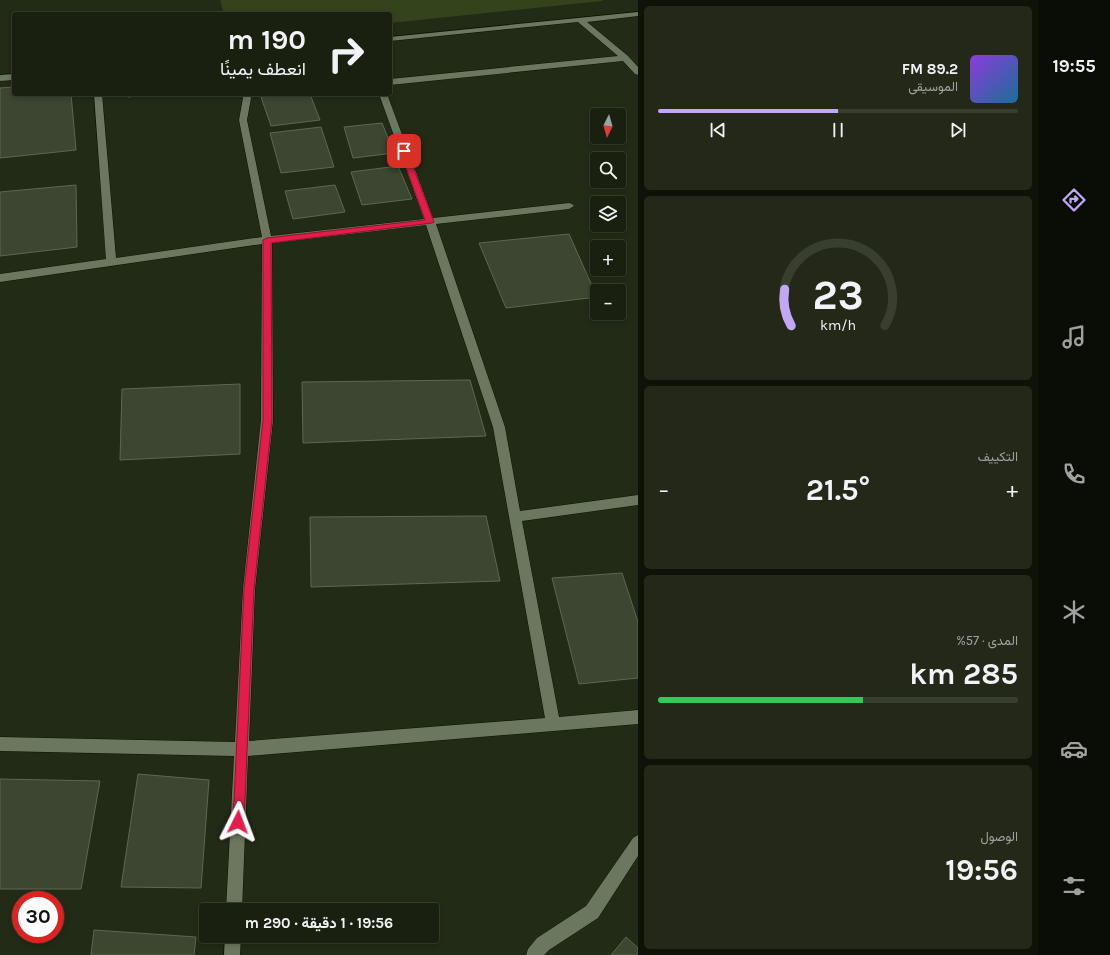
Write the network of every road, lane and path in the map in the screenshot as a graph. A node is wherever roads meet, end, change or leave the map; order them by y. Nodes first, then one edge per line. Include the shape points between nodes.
1 (638, 14) edge
2 (580, 20) junction
3 (392, 39) edge
4 (625, 58) junction
5 (638, 72) edge
6 (12, 77) edge
7 (0, 78) edge
8 (392, 82) edge
9 (98, 96) edge
10 (246, 96) edge
11 (384, 96) edge
12 (570, 206) dead end
13 (430, 222) junction
14 (267, 240) junction
15 (111, 263) junction
16 (0, 278) edge
17 (638, 500) edge
18 (515, 517) junction
19 (638, 717) edge
20 (553, 724) junction
21 (0, 744) edge
22 (242, 749) junction
23 (638, 843) edge
24 (234, 903) edge
25 (233, 943) edge
26 (232, 955) edge
27 (534, 955) edge

1 - 2 street
2 - 3 street
2 - 4 street
4 - 5 street
4 - 8 street
6 - 7 street
9 - 15 street
10 - 14 street via 243,120
11 - 13 street
12 - 13 street
13 - 14 street
13 - 18 street via 499,427
14 - 15 street
14 - 22 street via 267,420 249,589
15 - 16 street
17 - 18 street
18 - 20 street
19 - 20 street
20 - 22 street
21 - 22 street
22 - 24 street
23 - 27 street via 592,912 543,944
25 - 26 street

